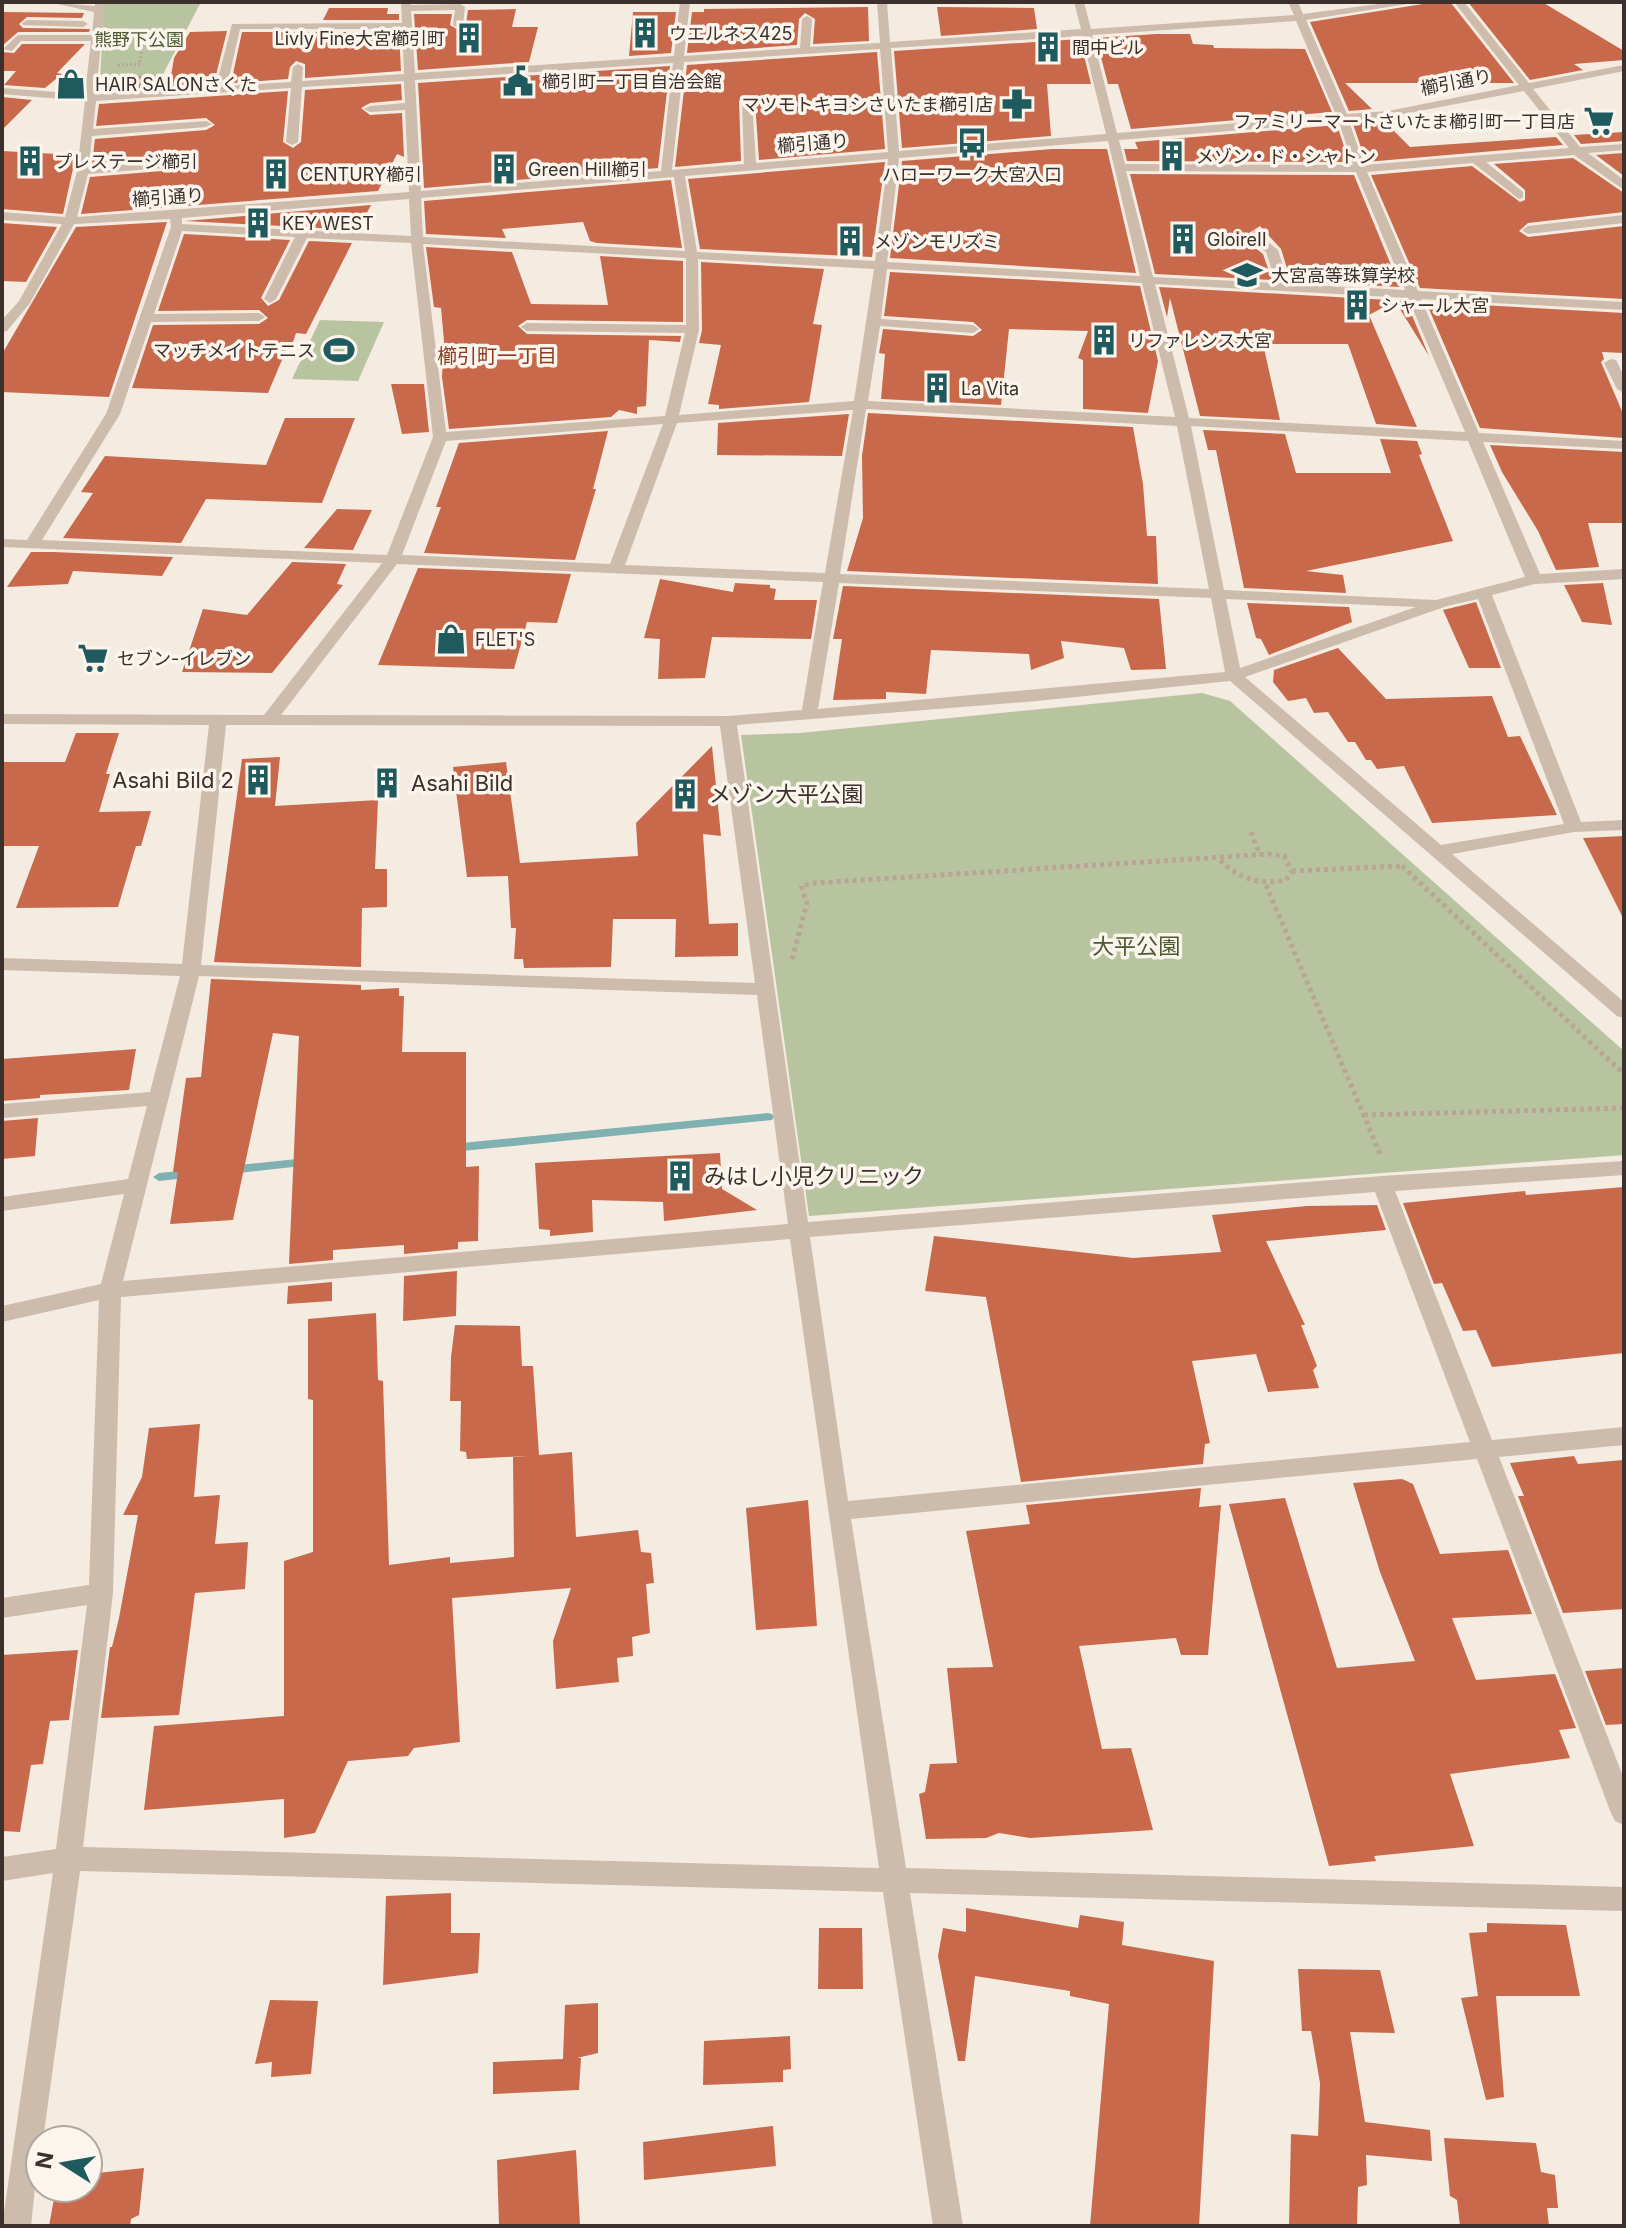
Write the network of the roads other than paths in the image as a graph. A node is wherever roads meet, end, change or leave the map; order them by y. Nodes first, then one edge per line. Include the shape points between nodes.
1 (53, 2) edge
2 (882, 2) edge
3 (1079, 2) edge
4 (1293, 2) edge
5 (1415, 2) edge
6 (1459, 2) edge
7 (406, 4) edge
8 (685, 4) edge
9 (99, 5) edge
10 (1300, 18) junction
11 (807, 19) dead end
12 (1021, 21) dead end
13 (27, 23) dead end
14 (97, 24) junction
15 (458, 25) dead end
16 (407, 26) junction
17 (1087, 32) junction
18 (1024, 36) junction
19 (96, 38) junction
20 (887, 45) junction
21 (8, 49) dead end
22 (805, 51) junction
23 (680, 59) junction
24 (298, 67) dead end
25 (1624, 68) edge
26 (411, 75) junction
27 (296, 84) junction
28 (1526, 87) junction
29 (221, 89) junction
30 (2, 91) edge
31 (92, 98) junction
32 (747, 101) dead end
33 (412, 106) junction
34 (370, 109) dead end
35 (1343, 118) junction
36 (206, 124) dead end
37 (88, 133) junction
38 (1113, 138) junction
39 (292, 142) dead end
40 (1624, 147) edge
41 (1577, 151) junction
42 (894, 155) junction
43 (1475, 159) junction
44 (174, 164) dead end
45 (750, 167) junction
46 (1120, 167) junction
47 (1360, 169) junction
48 (83, 171) junction
49 (673, 173) junction
50 (1624, 186) edge
51 (416, 194) junction
52 (1519, 195) dead end
53 (2, 216) edge
54 (27, 219) junction
55 (1624, 219) edge
56 (70, 221) junction
57 (176, 221) junction
58 (2, 227) edge
59 (1528, 230) dead end
60 (1258, 232) dead end
61 (303, 234) junction
62 (417, 241) junction
63 (692, 255) junction
64 (880, 265) junction
65 (1146, 279) junction
66 (1284, 287) junction
67 (1415, 294) junction
68 (270, 299) dead end
69 (1624, 306) edge
70 (259, 317) dead end
71 (145, 318) junction
72 (874, 322) junction
73 (527, 327) dead end
74 (2, 328) edge
75 (692, 329) junction
76 (973, 329) dead end
77 (1611, 363) dead end
78 (1624, 389) edge
79 (861, 405) junction
80 (671, 417) junction
81 (1183, 423) junction
82 (440, 437) junction
83 (1473, 437) junction
84 (1624, 445) edge
85 (2, 543) edge
86 (32, 544) junction
87 (393, 559) junction
88 (616, 569) junction
89 (1624, 574) edge
90 (833, 578) junction
91 (1534, 579) junction
92 (1219, 593) junction
93 (1483, 593) junction
94 (1442, 603) junction
95 (1234, 676) junction
96 (809, 716) junction
97 (271, 717) junction
98 (218, 718) junction
99 (2, 719) edge
100 (728, 721) junction
101 (1624, 825) edge
102 (1574, 827) junction
103 (1440, 851) junction
104 (2, 964) edge
105 (191, 970) junction
106 (767, 989) junction
107 (1624, 1012) edge
108 (158, 1098) junction
109 (2, 1111) edge
110 (1624, 1168) edge
111 (1387, 1183) junction
112 (137, 1185) junction
113 (2, 1204) edge
114 (800, 1230) junction
115 (110, 1290) junction
116 (2, 1314) edge
117 (1624, 1436) edge
118 (1484, 1450) junction
119 (838, 1511) junction
120 (101, 1593) junction
121 (2, 1608) edge
122 (1624, 1813) edge
123 (68, 1859) junction
124 (2, 1869) edge
125 (894, 1878) junction
126 (1624, 1899) edge
127 (16, 2226) edge
128 (948, 2226) edge

1 - 9 street
2 - 20 street
3 - 17 street
4 - 10 street
5 - 10 street
6 - 28 street
7 - 15 street via 460,7
7 - 16 street
8 - 23 street
9 - 14 street
10 - 17 street
10 - 35 street
11 - 22 street
12 - 18 street
13 - 14 street
14 - 19 street
16 - 26 street
16 - 29 street via 236,26
17 - 18 street
17 - 38 street
18 - 20 street
19 - 21 street via 18,38
19 - 31 street
20 - 22 street
20 - 42 street
22 - 23 street
23 - 26 street
23 - 49 street
24 - 27 street
25 - 28 street, 櫛引通り
26 - 27 street
26 - 33 street
27 - 29 street
27 - 39 street
28 - 35 street, 櫛引通り
28 - 41 street
29 - 31 street
30 - 31 street
31 - 37 street
32 - 45 street
33 - 34 street
33 - 51 street
35 - 38 street, 櫛引通り
35 - 47 street
36 - 37 street
37 - 48 street
38 - 42 street, 櫛引通り
38 - 46 street
40 - 41 street
41 - 43 street
41 - 50 street
42 - 45 street, 櫛引通り
42 - 64 street
43 - 47 street
43 - 52 street
44 - 48 street
45 - 49 street, 櫛引通り
46 - 47 street
46 - 65 street
47 - 67 street
48 - 56 street
49 - 51 street, 櫛引通り
49 - 63 street
51 - 57 street, 櫛引通り
51 - 62 street
53 - 54 street, 櫛引通り
54 - 56 street, 櫛引通り
54 - 58 street
55 - 59 street
56 - 57 street, 櫛引通り
56 - 74 street via 24,303
57 - 61 street
57 - 71 street
60 - 66 street via 1261,243 1272,250
61 - 62 street
61 - 68 street
62 - 63 street
62 - 82 street
63 - 64 street
63 - 75 street
64 - 65 street
64 - 72 street
65 - 66 street
65 - 81 street
66 - 67 street
67 - 69 street
67 - 83 street
70 - 71 street
71 - 86 street via 113,414
72 - 76 street
72 - 79 street
73 - 75 street
75 - 80 street
77 - 78 street
79 - 80 street
79 - 81 street
79 - 90 street
80 - 82 street
80 - 88 street
81 - 83 street
81 - 92 street
82 - 87 street
83 - 84 street
83 - 91 street
85 - 86 street
86 - 87 street
87 - 88 street
87 - 97 street
88 - 90 street
89 - 91 street
90 - 92 street
90 - 96 street
91 - 93 street
92 - 94 street
92 - 95 street
93 - 94 street
93 - 102 street
94 - 95 street
95 - 96 street
95 - 103 street
96 - 100 street
97 - 98 street
97 - 100 street
98 - 99 street
98 - 105 street
100 - 106 street
101 - 102 street
102 - 103 street
103 - 107 street
104 - 105 street
105 - 106 street
105 - 108 street
106 - 114 street
108 - 109 street
108 - 112 street
110 - 111 street
111 - 114 street
111 - 118 street
112 - 113 street
112 - 115 street
114 - 115 street
114 - 119 street
115 - 116 street
115 - 120 street
117 - 118 street
118 - 119 street
118 - 122 street
119 - 125 street
120 - 121 street
120 - 123 street
123 - 124 street
123 - 125 street
123 - 127 street
125 - 126 street
125 - 128 street

